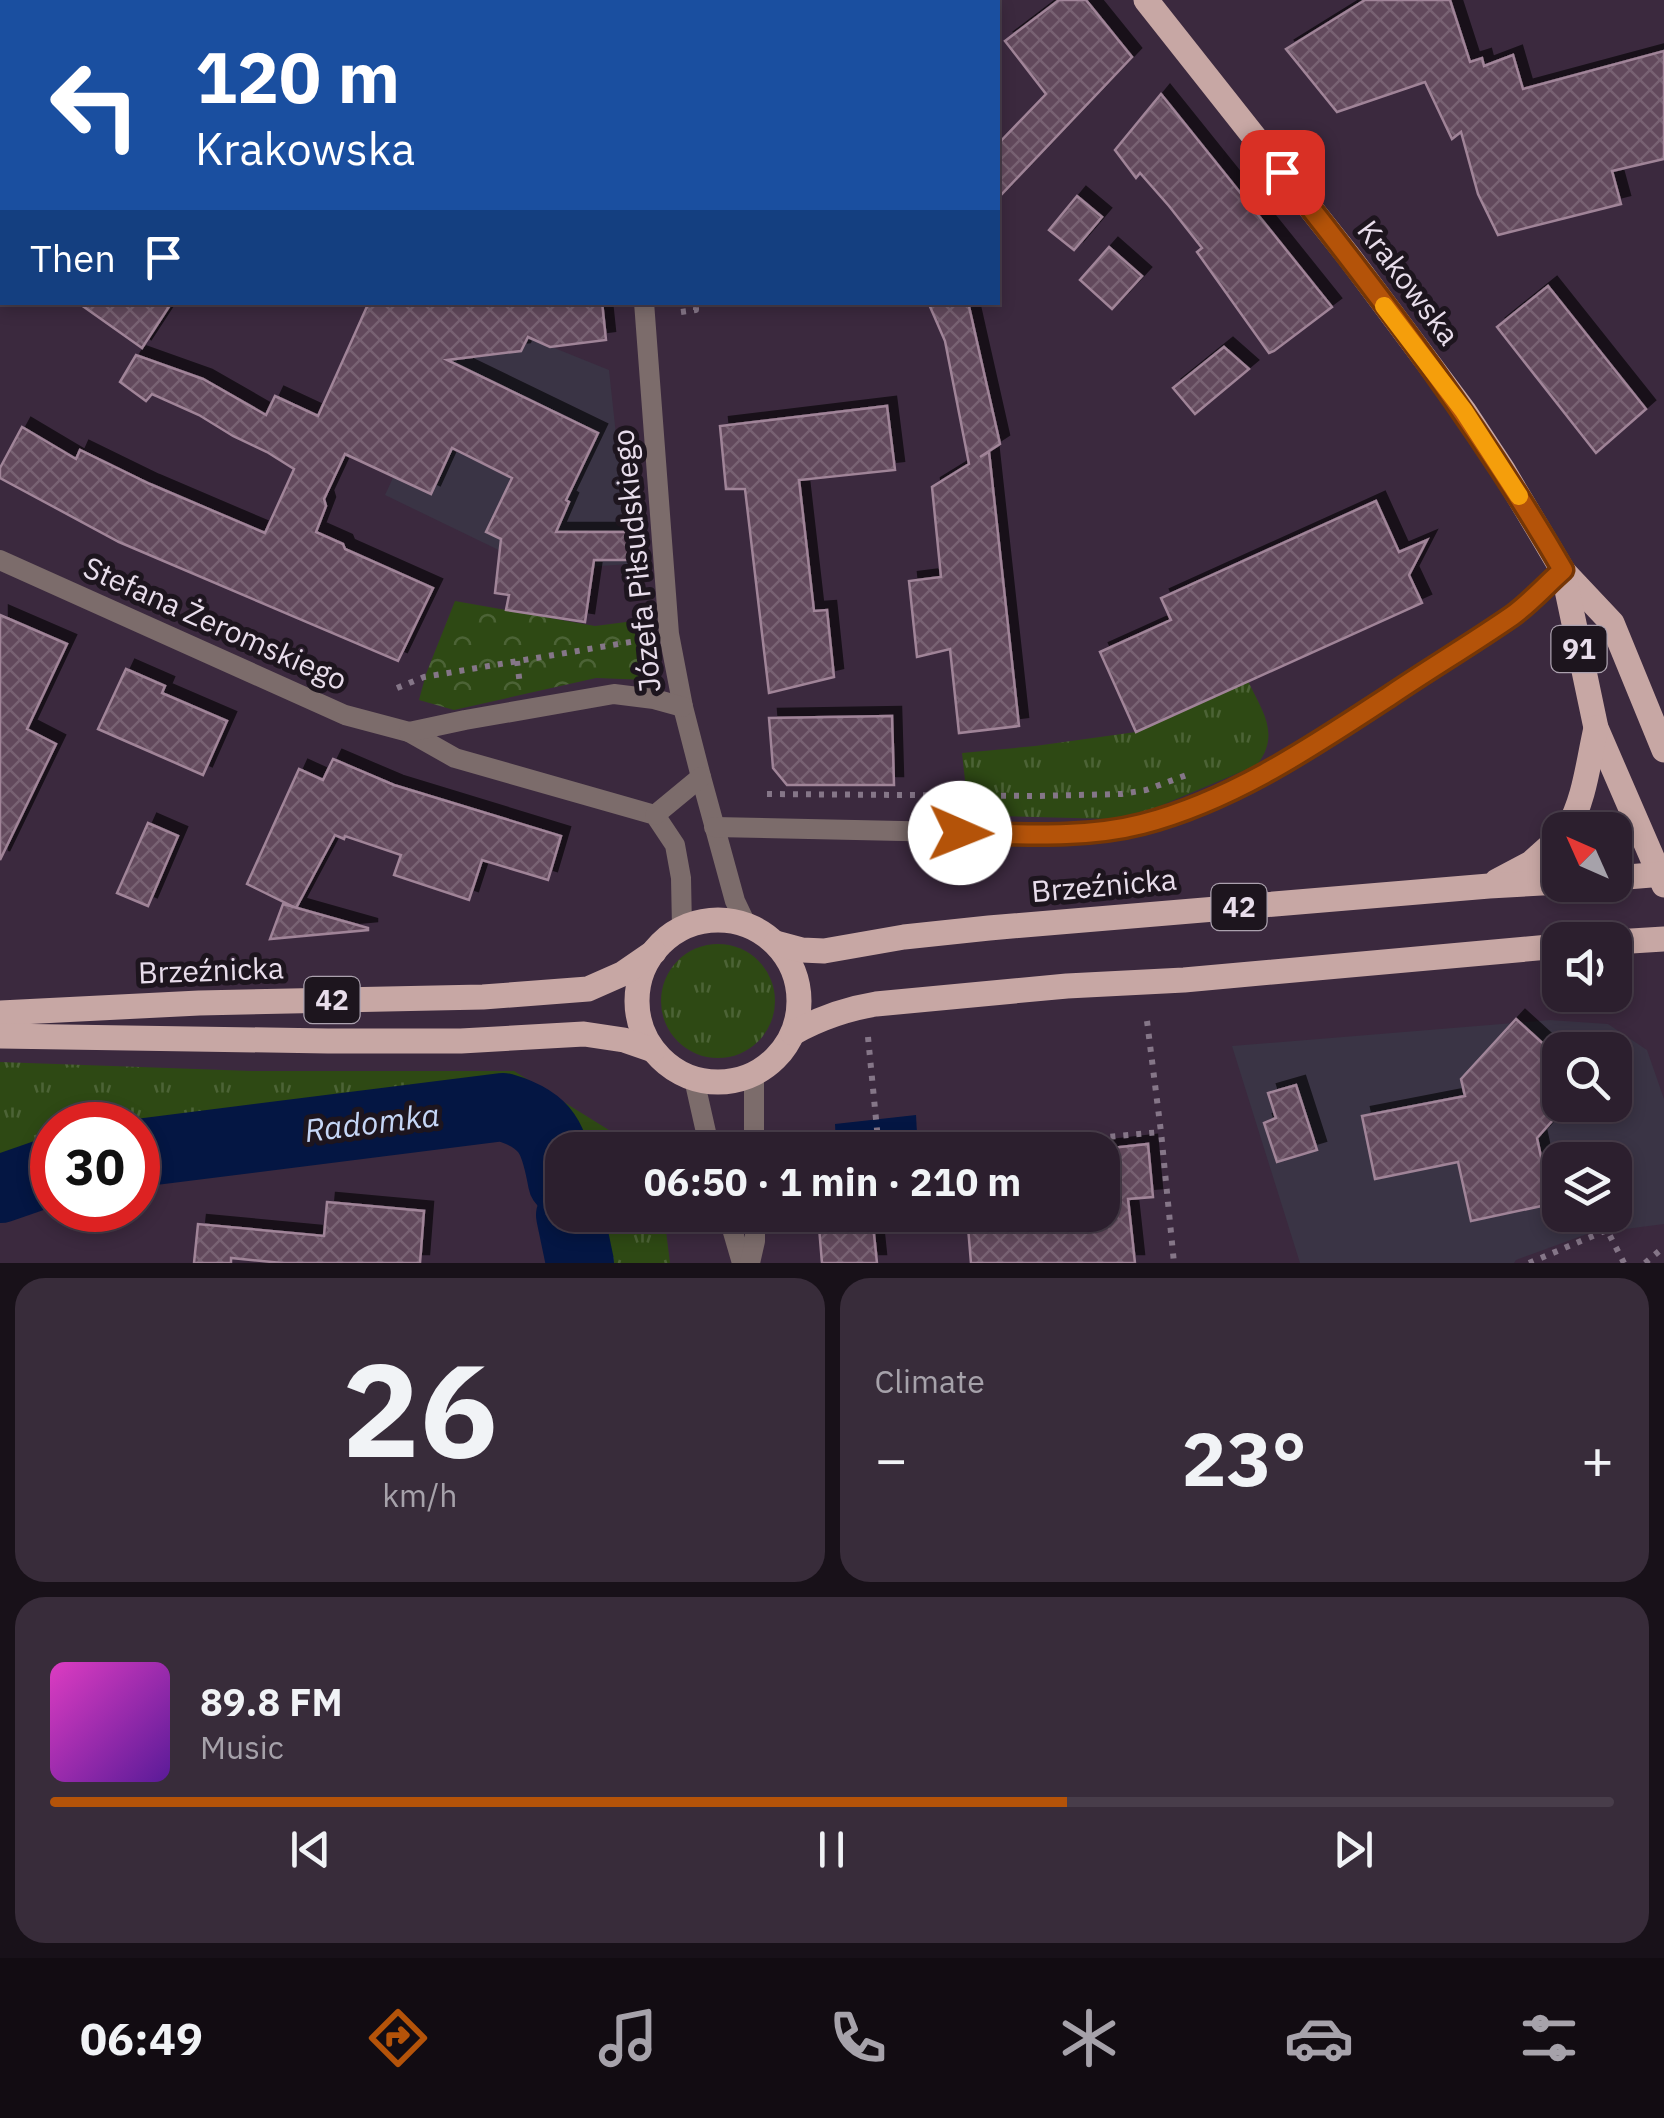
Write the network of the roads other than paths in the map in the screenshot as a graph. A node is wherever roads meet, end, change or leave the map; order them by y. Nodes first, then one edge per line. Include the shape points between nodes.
1 (1146, 0) edge
2 (644, 305) edge
3 (0, 560) edge
4 (1563, 570) junction
5 (683, 707) junction
6 (1596, 728) junction
7 (409, 732) junction
8 (1664, 750) edge
9 (701, 778) junction
10 (1577, 812) edge
11 (655, 815) junction
12 (714, 827) junction
13 (1542, 853) edge
14 (1632, 878) edge
15 (1663, 878) edge
16 (1542, 883) edge
17 (1489, 886) junction
18 (746, 924) junction
19 (682, 928) junction
20 (1664, 939) edge
21 (1632, 941) edge
22 (776, 942) junction
23 (1542, 948) edge
24 (654, 952) junction
25 (0, 1013) edge
26 (793, 1033) junction
27 (0, 1036) edge
28 (654, 1050) junction
29 (754, 1074) junction
30 (694, 1078) junction
31 (706, 1132) edge
32 (754, 1132) edge
33 (733, 1232) edge
34 (755, 1232) edge
35 (742, 1263) edge
36 (750, 1263) edge

1 - 4 main road, Krakowska via 1464,411
2 - 5 street, Józefa Piłsudskiego via 669,634
3 - 7 street, Stefana Żeromskiego via 345,715
4 - 6 main road, Krakowska / 91
4 - 8 main road, Krakowska via 1612,622
4 - 12 street via 1514,614 1293,759 1140,825 1037,834
5 - 7 street via 614,694
5 - 9 street, Józefa Piłsudskiego
6 - 10 main road
6 - 15 main road, Krakowska / 91
7 - 11 street via 455,758
9 - 11 street
9 - 12 street, Józefa Piłsudskiego
11 - 19 street via 674,846
12 - 18 street, Józefa Piłsudskiego
13 - 17 main road
14 - 15 main road
16 - 17 main road, Brzeźnicka / 42
17 - 22 main road, Brzeźnicka / 42 via 990,928 824,951
18 - 19 main road, 42 via 702,921
18 - 22 main road, 42
19 - 24 main road, 42
20 - 21 main road
22 - 26 main road via 798,985
23 - 26 main road, 42 via 876,1004
24 - 25 main road, Brzeźnicka / 42 via 588,990
24 - 28 main road via 638,990 640,1022
26 - 29 main road, 42 via 784,1050
27 - 28 main road, 42 via 461,1041 584,1034
28 - 30 main road, 42
29 - 30 main road via 714,1082
29 - 32 street
30 - 31 street
33 - 35 street
34 - 36 street

